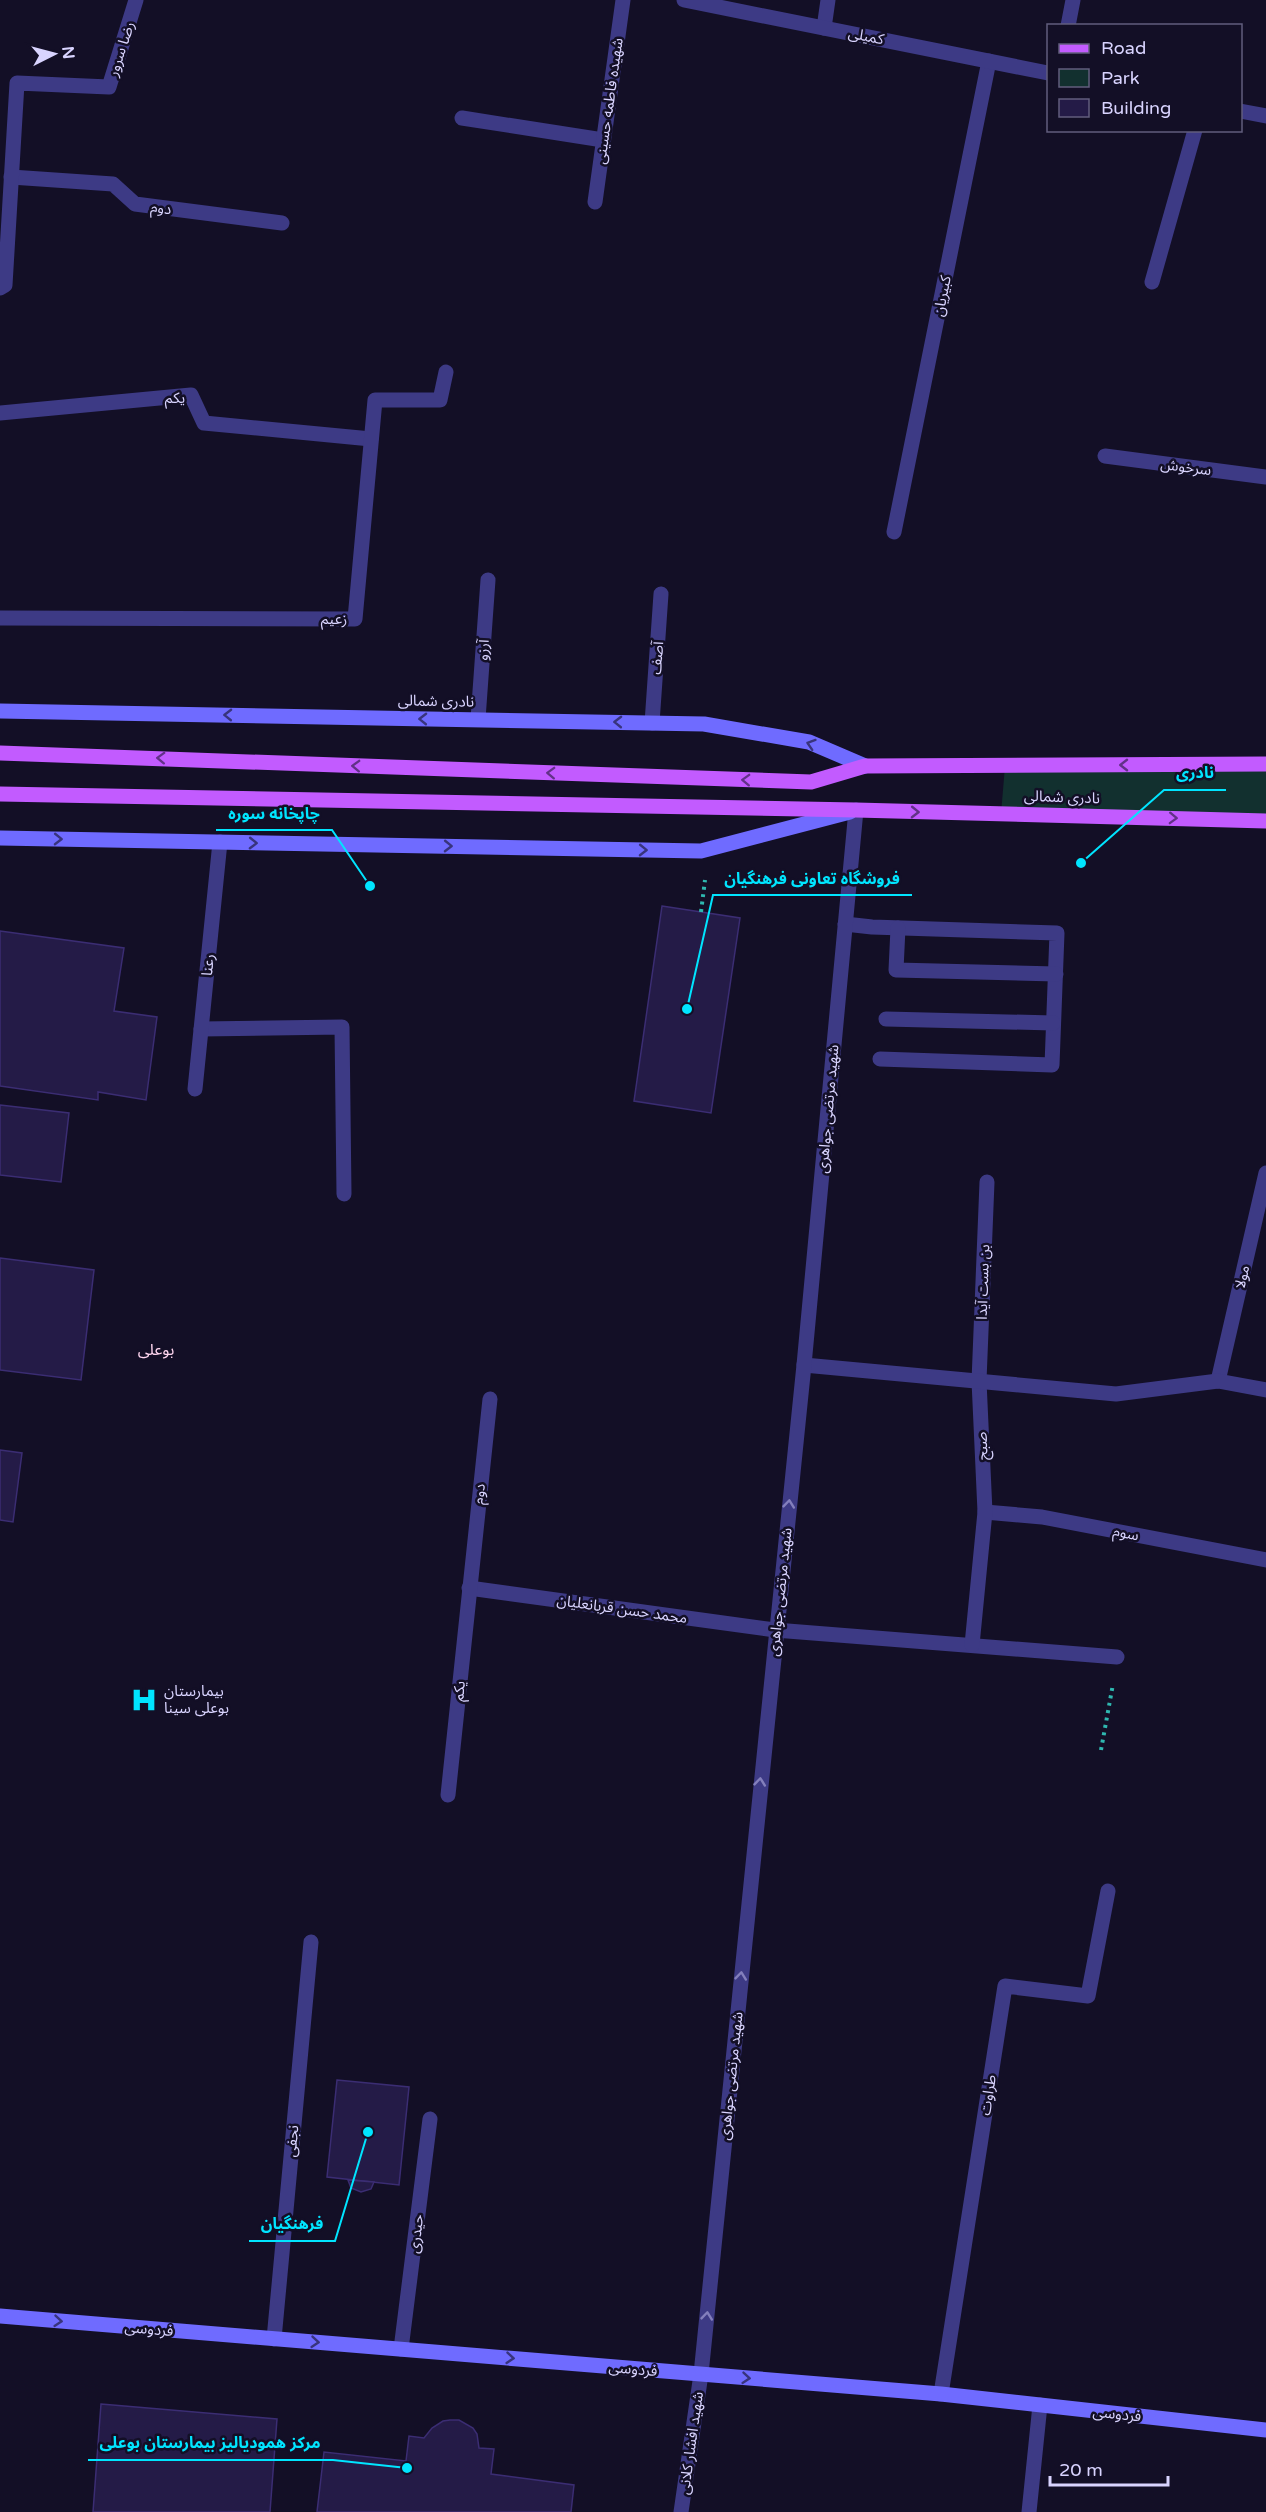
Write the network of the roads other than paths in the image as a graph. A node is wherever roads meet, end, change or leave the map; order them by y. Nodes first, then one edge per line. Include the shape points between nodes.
1 (136, 0) edge
2 (623, 0) edge
3 (684, 0) edge
4 (828, 0) edge
5 (1073, 0) edge
6 (1068, 24) edge
7 (824, 28) junction
8 (989, 61) junction
9 (1047, 73) edge
10 (1242, 111) edge
11 (1266, 116) edge
12 (462, 118) dead end
13 (1194, 132) edge
14 (603, 140) junction
15 (11, 177) junction
16 (595, 202) dead end
17 (282, 223) dead end
18 (1152, 282) dead end
19 (0, 288) edge
20 (446, 372) dead end
21 (0, 413) edge
22 (371, 439) junction
23 (1105, 456) dead end
24 (1266, 477) edge
25 (894, 532) dead end
26 (488, 580) dead end
27 (661, 594) dead end
28 (0, 618) edge
29 (0, 711) edge
30 (478, 720) junction
31 (652, 723) junction
32 (0, 753) edge
33 (1266, 764) edge
34 (865, 766) junction
35 (0, 794) edge
36 (856, 810) junction
37 (1266, 821) edge
38 (0, 838) edge
39 (220, 842) junction
40 (845, 924) junction
41 (898, 928) junction
42 (1056, 974) junction
43 (886, 1019) dead end
44 (1053, 1023) junction
45 (201, 1029) junction
46 (880, 1059) dead end
47 (195, 1089) dead end
48 (1266, 1173) edge
49 (987, 1182) dead end
50 (344, 1194) dead end
51 (804, 1365) junction
52 (979, 1381) junction
53 (1218, 1381) junction
54 (1266, 1390) edge
55 (490, 1399) dead end
56 (985, 1512) junction
57 (1266, 1560) edge
58 (469, 1588) junction
59 (776, 1630) junction
60 (972, 1645) junction
61 (1117, 1657) road end
62 (448, 1795) dead end
63 (1107, 1891) dead end
64 (311, 1942) dead end
65 (430, 2119) dead end
66 (0, 2316) edge
67 (274, 2339) junction
68 (401, 2349) junction
69 (701, 2374) junction
70 (941, 2394) junction
71 (1040, 2405) junction
72 (1266, 2430) edge
73 (681, 2512) edge
74 (1029, 2512) edge

1 - 15 street, رضا سرور via 109,87 17,83
2 - 14 street, شهیده فاطمه حسینی
3 - 7 street, کمیلی
4 - 7 street
5 - 6 street
7 - 8 street, کمیلی
8 - 9 street, کمیلی
8 - 25 street, کبیریان
10 - 11 street
12 - 14 street
13 - 18 street
14 - 16 street, شهیده فاطمه حسینی
15 - 17 street, دوم via 113,184 135,204
15 - 19 street, رضا سرور via 5,285
20 - 22 street, زعیم via 440,400 375,400
21 - 22 street, یکم via 191,395 204,423
22 - 28 street, زعیم via 355,619
23 - 24 street, سرخوش
26 - 30 street, آرزو
27 - 31 street, آصف
30 -> 29 main road, نادری شمالی
31 -> 30 main road, نادری شمالی
34 -> 31 main road, نادری شمالی via 809,742 704,724
34 -> 32 main road, نادری شمالی via 811,782
33 -> 34 main road, نادری شمالی
35 - 36 main road, نادری شمالی
36 -> 37 main road, نادری شمالی
39 -> 36 main road, نادری شمالی via 701,850
36 - 40 street, شهید مرتضی جواهری
38 -> 39 main road, نادری شمالی
39 - 45 street, رعنا
40 - 41 street
40 - 51 street, شهید مرتضی جواهری
41 - 42 street via 1057,933
41 - 42 street via 896,970
42 - 44 street
43 - 44 street
44 - 46 street via 1052,1065
45 - 47 street, رعنا
45 - 50 street via 342,1027
48 - 53 street, مولا
49 - 52 street, بن بست آیدا
51 - 52 street
59 -> 51 street, شهید مرتضی جواهری
52 - 53 street via 1116,1394
52 - 56 street, صبح
53 - 54 street
55 - 58 street, دوم
56 - 57 street, سوم via 1042,1517
56 - 60 street, صبح
58 - 59 street, محمد حسن قربانعلیان
58 - 62 street, یکم
59 - 60 street, محمد حسن قربانعلیان
69 -> 59 street, شهید مرتضی جواهری
60 - 61 street, محمد حسن قربانعلیان
63 - 70 street, طراوت via 1088,1996 1005,1986
64 - 67 street, نجفی
65 - 68 street, حیدری
66 -> 67 main road, فردوسی
67 -> 68 main road, فردوسی
68 -> 69 main road, فردوسی
69 -> 70 main road, فردوسی
69 - 73 street, شهید افشار کلانی
70 - 71 main road, فردوسی
71 - 72 main road, فردوسی
71 - 74 street

